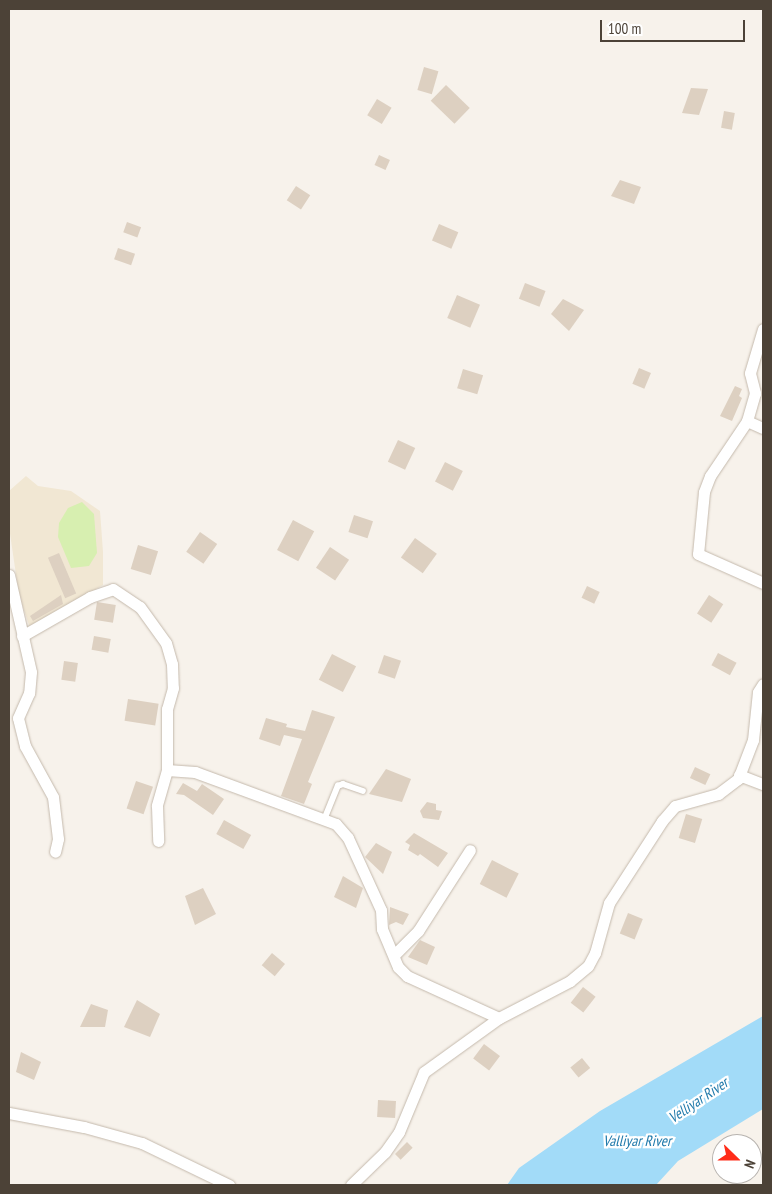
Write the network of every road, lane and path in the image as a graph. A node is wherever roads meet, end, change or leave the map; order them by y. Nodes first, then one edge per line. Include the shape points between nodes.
1 (763, 329) edge
2 (747, 421) junction
3 (763, 428) edge
4 (9, 575) edge
5 (763, 583) edge
6 (22, 636) junction
7 (763, 684) edge
8 (167, 770) junction
9 (739, 775) junction
10 (763, 784) edge
11 (363, 791) dead end
12 (324, 820) junction
13 (158, 842) dead end
14 (470, 850) dead end
15 (56, 852) dead end
16 (395, 954) junction
17 (499, 1018) junction
18 (9, 1113) edge
19 (229, 1185) edge
20 (351, 1185) edge

1 - 2 street via 750,373 755,393
2 - 3 street
2 - 5 street via 710,476 704,492 698,554
4 - 6 street
6 - 8 street via 104,590 113,589 124,594 140,607 166,643 172,664 172,688 167,708
6 - 15 street via 30,672 29,694 18,718 25,746 53,797 58,839
7 - 9 street via 758,692 752,740
8 - 12 street via 195,772
8 - 13 street via 157,806
9 - 10 street
9 - 17 street via 718,794 675,806 662,821 610,903 588,966 570,981
11 - 12 lane via 343,784 338,786
12 - 16 street via 336,824 348,838 381,910 382,929
14 - 16 street via 418,931
16 - 17 street via 398,967 407,976
17 - 20 street via 424,1072 399,1132 385,1152
18 - 19 street via 84,1127 142,1143

